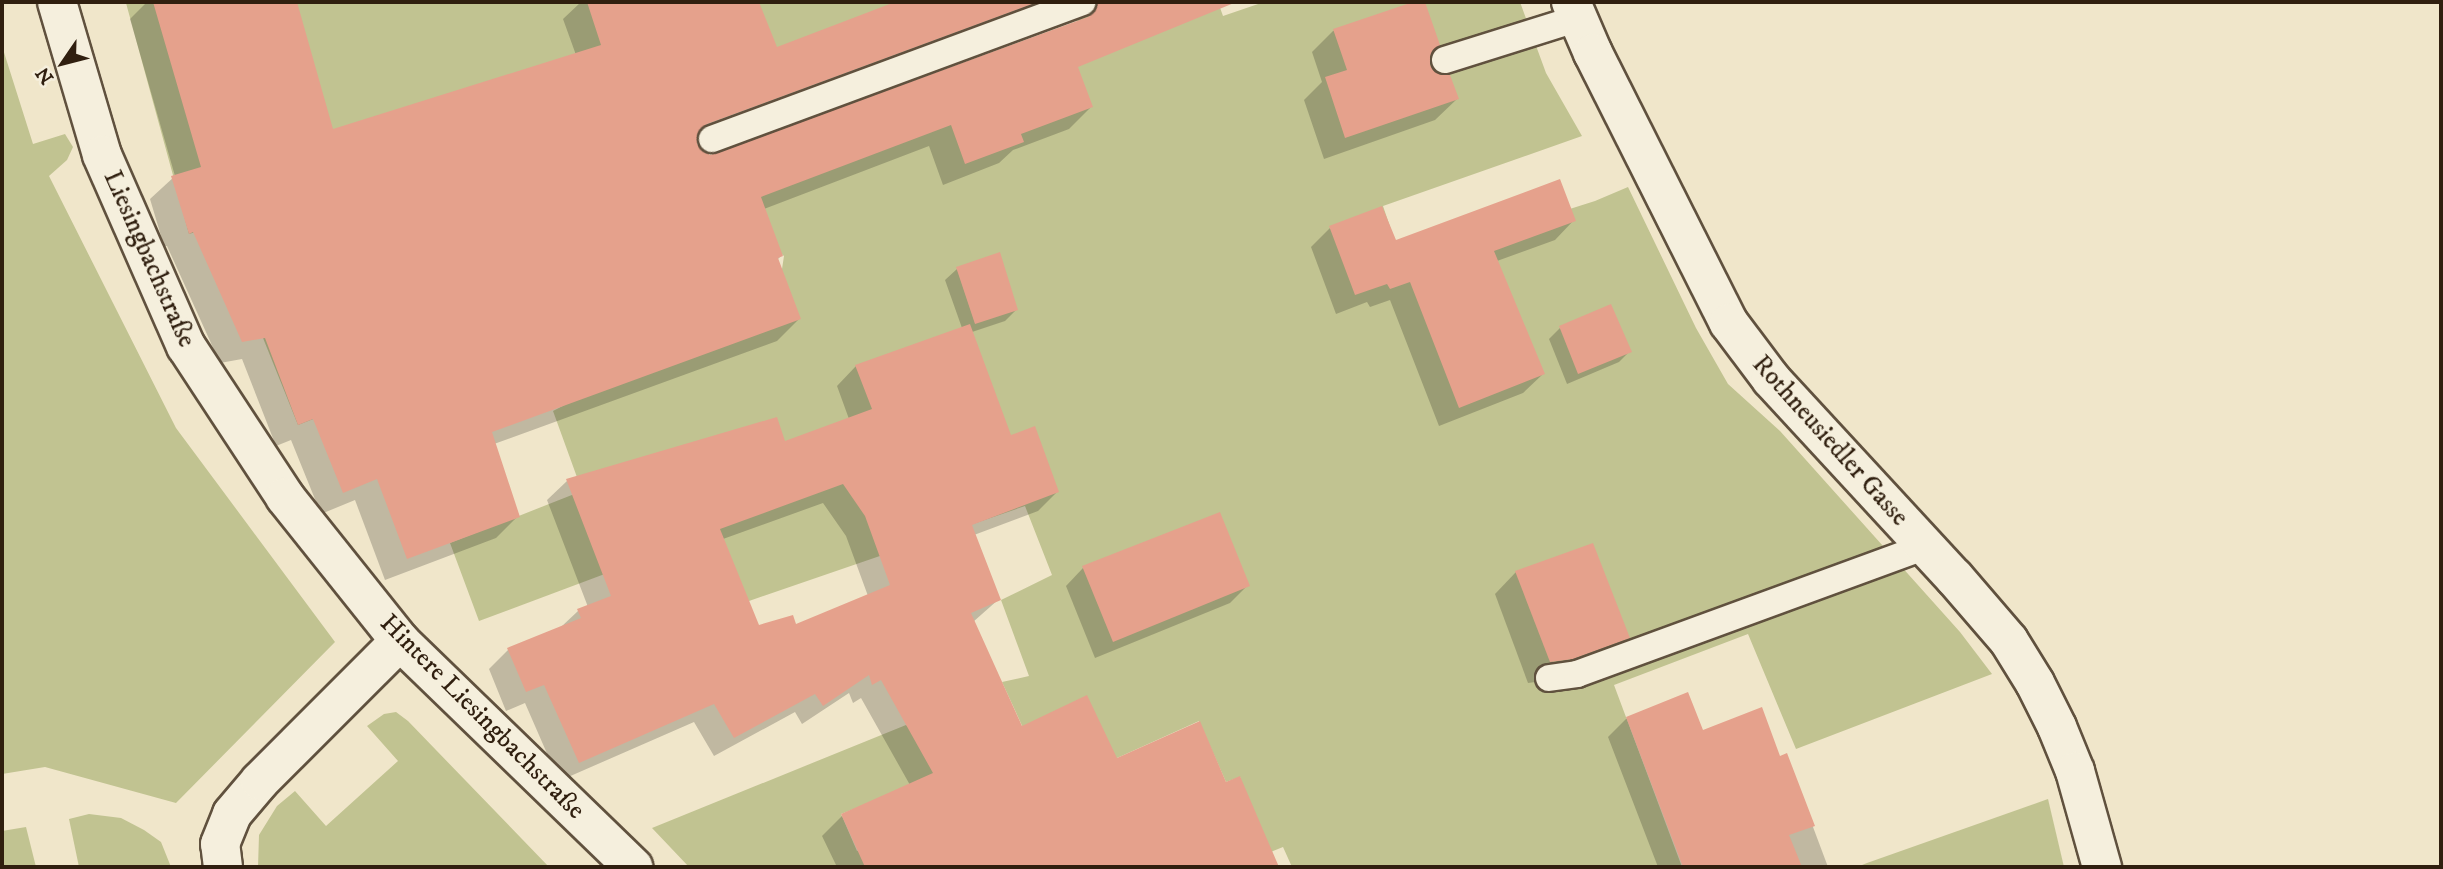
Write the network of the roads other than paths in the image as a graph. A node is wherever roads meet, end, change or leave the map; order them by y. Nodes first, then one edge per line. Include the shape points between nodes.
1 (57, 2) edge
2 (1083, 2) edge
3 (1575, 10) edge
4 (1445, 60) dead end
5 (712, 139) dead end
6 (285, 497) joint
7 (1926, 546) junction
8 (400, 641) junction
9 (1549, 678) dead end
10 (223, 867) edge
11 (633, 867) edge
12 (2102, 867) edge

1 - 6 street, Liesingbachstraße via 102,155 186,346
2 - 5 lane
3 - 4 lane
3 - 7 street, Rothneusiedler Gasse via 1729,323 1771,379
6 - 8 street, Hintere Liesingbachstraße
7 - 9 lane via 1577,674
7 - 12 street, Rothneusiedler Gasse via 2009,641 2035,683 2074,771
8 - 10 street via 232,814 220,844
8 - 11 street, Hintere Liesingbachstraße

